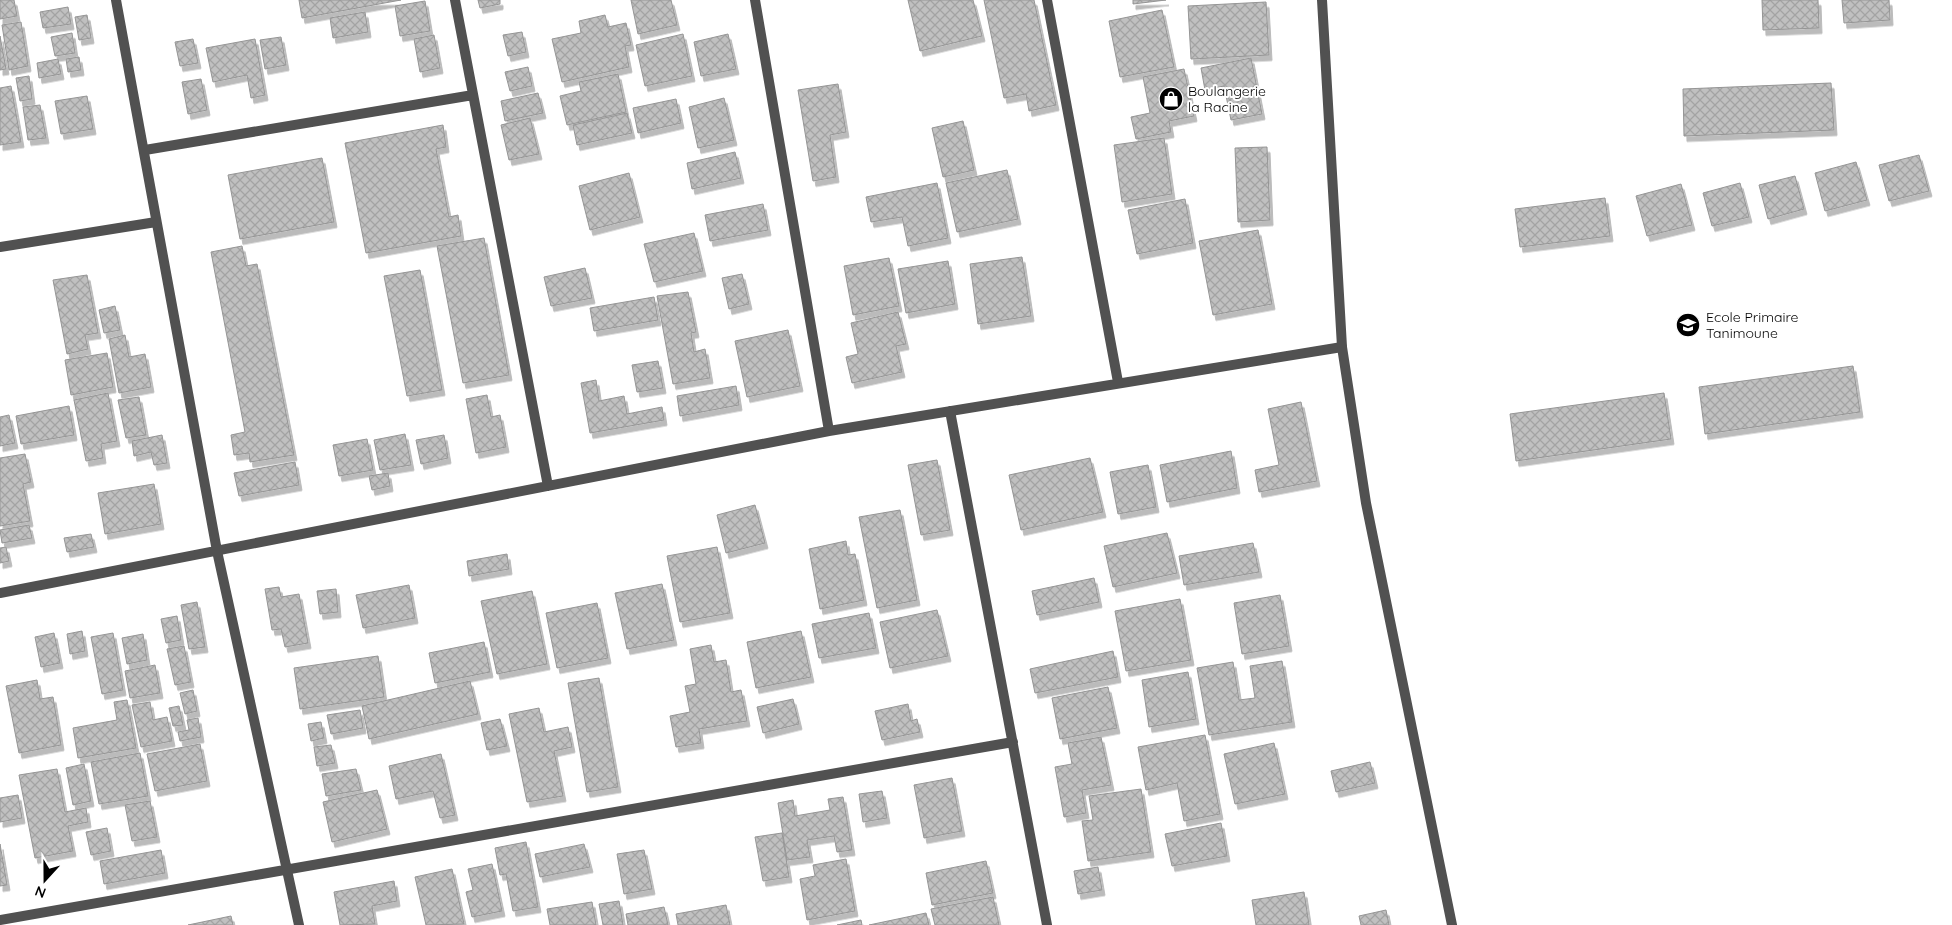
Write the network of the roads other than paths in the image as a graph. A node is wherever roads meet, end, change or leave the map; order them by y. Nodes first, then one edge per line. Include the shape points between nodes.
1 (116, 0) edge
2 (455, 0) edge
3 (755, 0) edge
4 (1047, 0) edge
5 (1322, 0) edge
6 (473, 95) junction
7 (145, 150) junction
8 (156, 222) junction
9 (0, 248) edge
10 (1342, 347) junction
11 (1118, 382) junction
12 (950, 411) junction
13 (829, 431) junction
14 (548, 486) junction
15 (218, 551) junction
16 (0, 593) edge
17 (1013, 742) junction
18 (287, 869) junction
19 (0, 920) edge
20 (299, 925) edge
21 (1047, 925) edge
22 (1452, 925) edge

1 - 7 street
2 - 6 street
3 - 13 street
4 - 11 street
5 - 10 street
6 - 7 street
6 - 14 street
7 - 8 street
8 - 9 street
8 - 15 street
10 - 11 street
10 - 22 street via 1366,503
11 - 12 street
12 - 13 street
12 - 17 street
13 - 14 street
14 - 15 street
15 - 16 street
15 - 18 street
17 - 18 street
17 - 21 street
18 - 19 street
18 - 20 street

